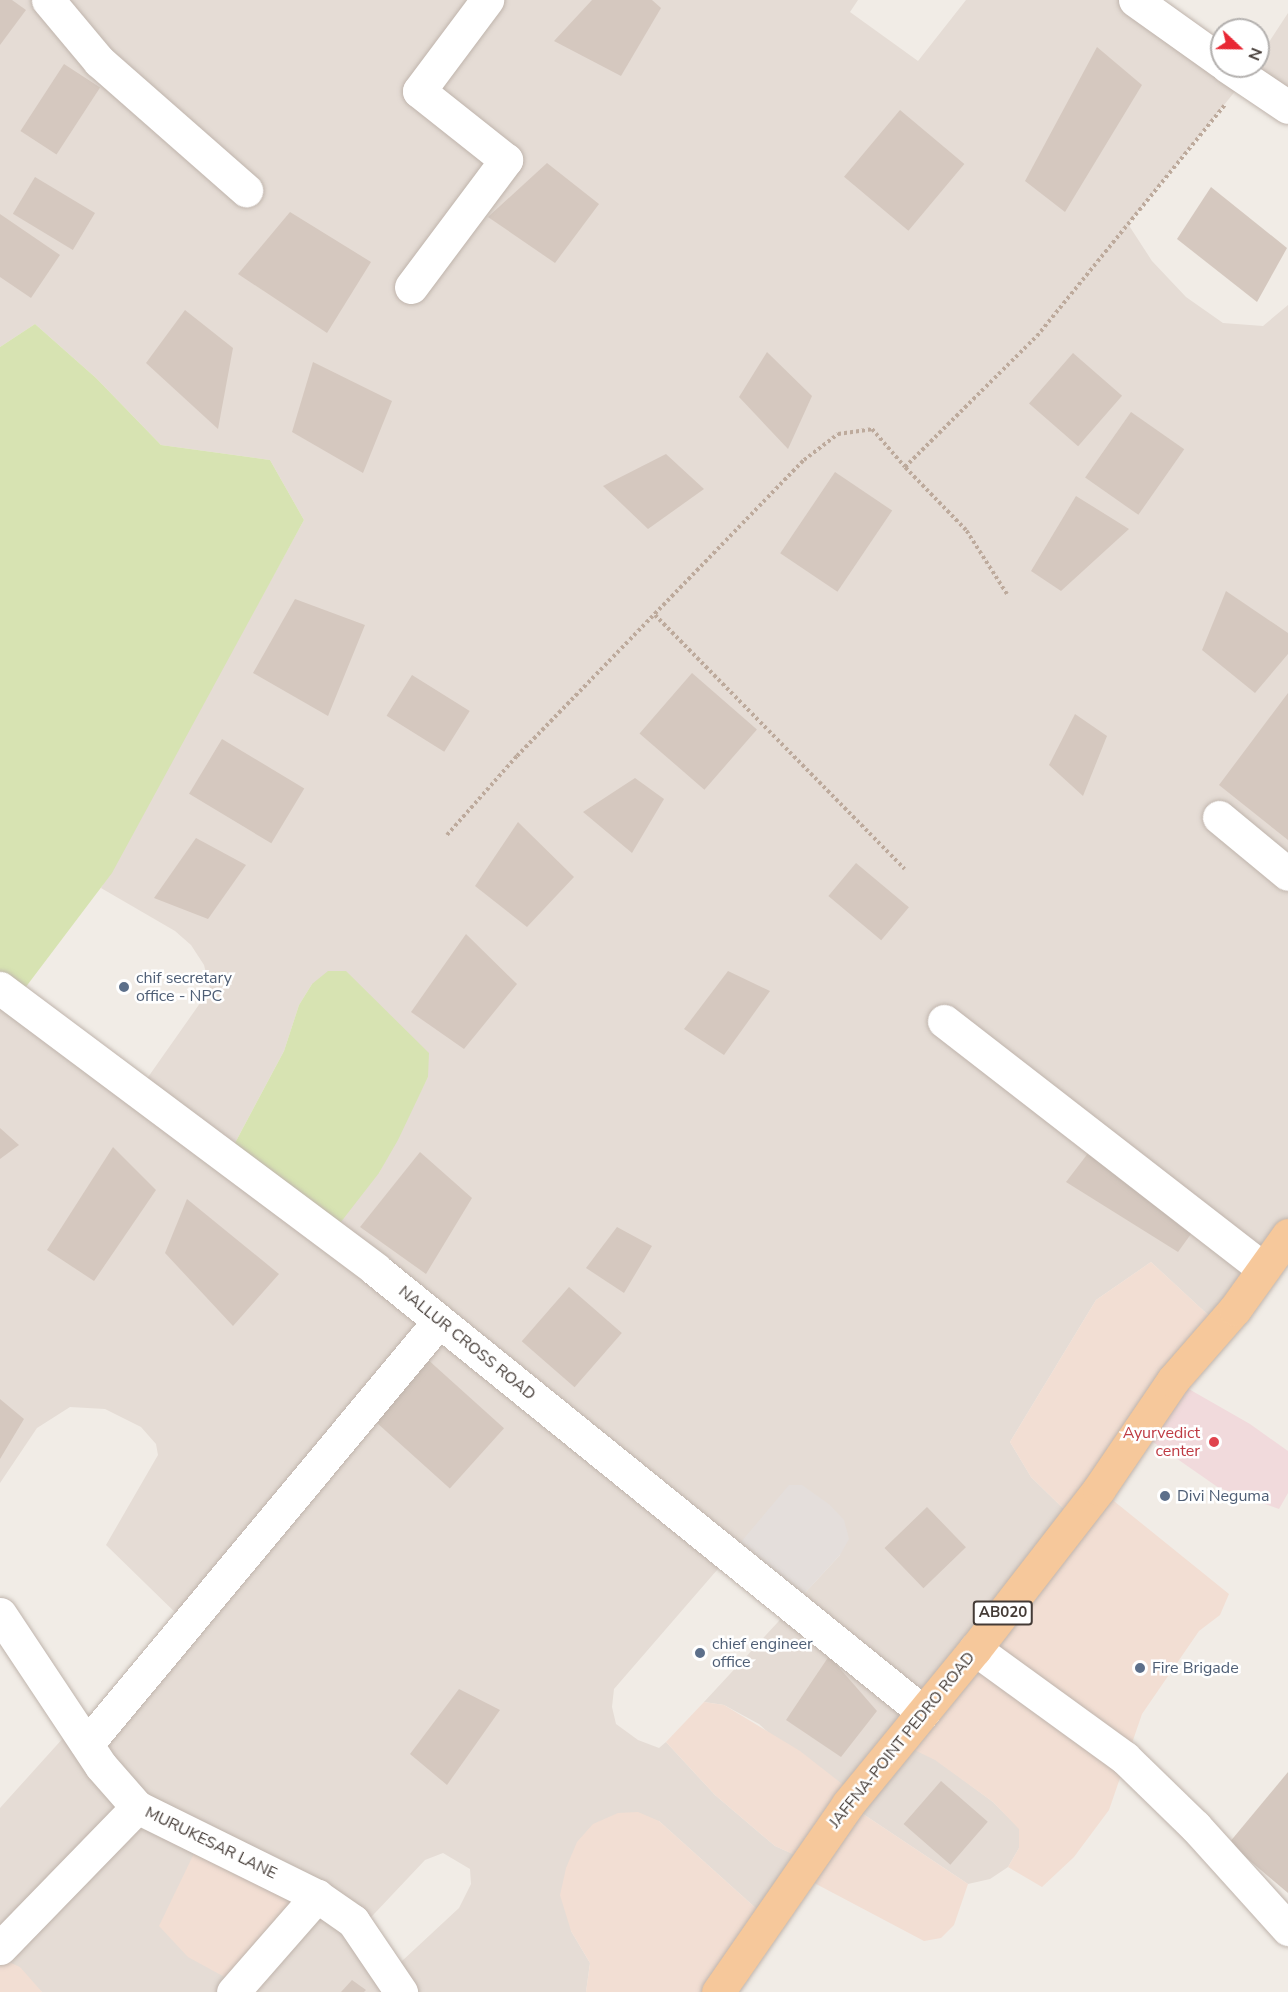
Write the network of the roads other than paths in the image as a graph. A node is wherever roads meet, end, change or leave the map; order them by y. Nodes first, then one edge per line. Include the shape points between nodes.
1 (48, 0) edge
2 (487, 0) edge
3 (1135, 0) edge
4 (1210, 53) edge
5 (1245, 78) edge
6 (1288, 107) edge
7 (246, 190) dead end
8 (411, 287) dead end
9 (1220, 817) dead end
10 (1288, 874) edge
11 (0, 988) edge
12 (944, 1021) dead end
13 (1288, 1235) edge
14 (1263, 1268) junction
15 (439, 1321) junction
16 (0, 1614) edge
17 (975, 1649) junction
18 (923, 1712) junction
19 (87, 1744) junction
20 (137, 1807) junction
21 (317, 1896) junction
22 (1288, 1929) edge
23 (0, 1948) edge
24 (233, 1992) edge
25 (401, 1992) edge
26 (718, 1992) edge

1 - 7 street via 99,61
2 - 8 street via 419,91 506,160
3 - 4 street
5 - 6 street
9 - 10 street
11 - 15 street, NALLUR CROSS ROAD
12 - 14 street
13 - 14 main road, JAFFNA-POINT PEDRO ROAD / AB020
14 - 17 main road, JAFFNA-POINT PEDRO ROAD / AB020 via 1235,1309 1173,1380 1106,1479
15 - 18 street, NALLUR CROSS ROAD
15 - 19 street
16 - 19 street, MURUKESAR LANE
17 - 18 main road, JAFFNA-POINT PEDRO ROAD / AB020
17 - 22 street via 1125,1758 1195,1826
18 - 26 main road, JAFFNA-POINT PEDRO ROAD / AB020 via 848,1803
19 - 20 street, MURUKESAR LANE
20 - 21 street, MURUKESAR LANE
20 - 23 street
21 - 24 street
21 - 25 street, MURUKESAR LANE via 353,1921

